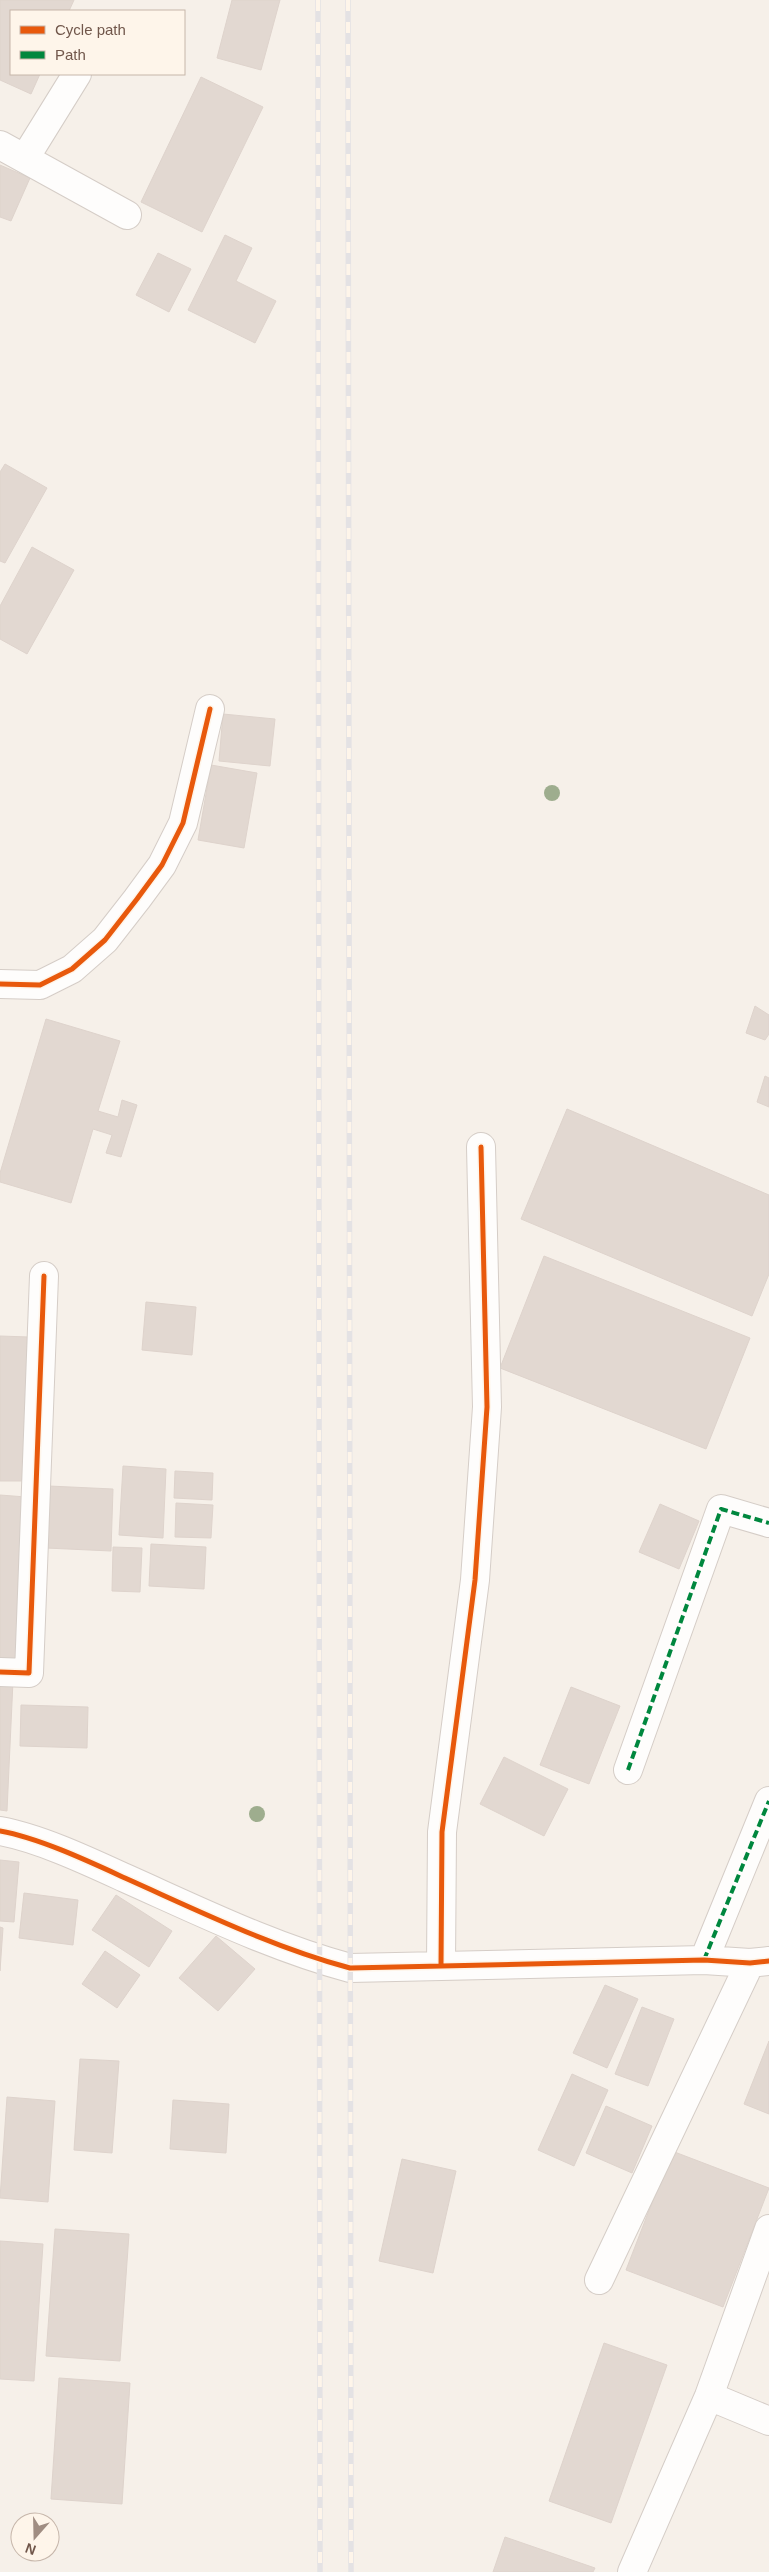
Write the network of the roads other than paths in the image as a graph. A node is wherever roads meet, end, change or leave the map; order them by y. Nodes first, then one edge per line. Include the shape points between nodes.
1 (75, 75) edge
2 (0, 145) edge
3 (25, 158) junction
4 (128, 215) dead end
5 (210, 710) dead end
6 (0, 984) edge
7 (481, 1148) dead end
8 (44, 1276) dead end
9 (769, 1524) edge
10 (0, 1672) edge
11 (628, 1770) dead end
12 (769, 1801) edge
13 (0, 1831) edge
14 (704, 1960) junction
15 (760, 1962) edge
16 (441, 1965) junction
17 (769, 2229) edge
18 (600, 2280) dead end
19 (709, 2396) junction
20 (769, 2421) edge
21 (632, 2572) edge

1 - 3 street
2 - 3 street
3 - 4 street
5 - 6 street via 183,823 162,866 137,899 105,940 72,969 40,985
7 - 16 street via 487,1407 475,1580 442,1832
8 - 10 street via 29,1673
9 - 11 street via 721,1510
12 - 14 street
13 - 16 street via 89,1862 319,1960 350,1968
14 - 15 street
14 - 16 street
15 - 18 street
17 - 19 street
19 - 20 street
19 - 21 street

